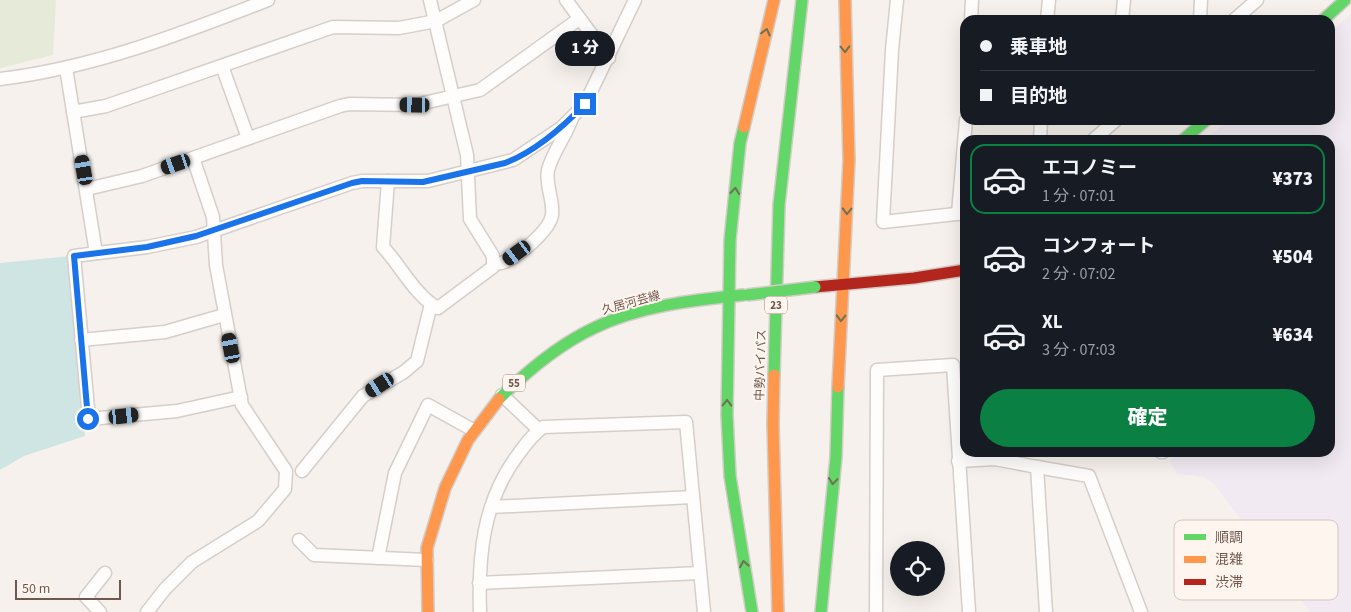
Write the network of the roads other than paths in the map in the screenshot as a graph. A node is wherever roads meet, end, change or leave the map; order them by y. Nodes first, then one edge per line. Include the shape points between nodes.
1 (268, 0) edge
2 (430, 0) edge
3 (474, 0) edge
4 (566, 0) edge
5 (635, 0) edge
6 (774, 0) edge
7 (802, 0) edge
8 (845, 0) edge
9 (897, 0) edge
10 (972, 0) edge
11 (1048, 0) edge
12 (1124, 0) edge
13 (1201, 0) edge
14 (1257, 0) edge
15 (1345, 0) edge
16 (971, 15) edge
17 (1047, 15) edge
18 (1122, 15) edge
19 (1200, 15) edge
20 (1240, 15) edge
21 (1328, 15) edge
22 (579, 19) junction
23 (436, 21) junction
24 (609, 58) junction
25 (222, 66) junction
26 (66, 68) junction
27 (0, 79) edge
28 (452, 96) junction
29 (73, 112) junction
30 (572, 118) junction
31 (1110, 125) edge
32 (1200, 125) edge
33 (1099, 135) edge
34 (1189, 135) edge
35 (248, 138) junction
36 (193, 158) junction
37 (466, 171) junction
38 (388, 181) junction
39 (87, 189) junction
40 (960, 214) edge
41 (214, 231) junction
42 (96, 253) junction
43 (493, 264) junction
44 (960, 271) edge
45 (842, 285) junction
46 (728, 296) junction
47 (431, 304) junction
48 (224, 315) junction
49 (80, 340) junction
50 (502, 395) junction
51 (241, 398) junction
52 (474, 430) junction
53 (539, 430) junction
54 (958, 460) junction
55 (1038, 467) junction
56 (302, 471) dead end
57 (693, 497) junction
58 (491, 507) junction
59 (298, 540) dead end
60 (378, 558) junction
61 (427, 560) junction
62 (105, 573) dead end
63 (700, 574) junction
64 (479, 583) junction
65 (100, 612) edge
66 (147, 612) edge
67 (428, 612) edge
68 (480, 612) edge
69 (704, 612) edge
70 (752, 612) edge
71 (778, 612) edge
72 (821, 612) edge
73 (876, 612) edge
74 (969, 612) edge
75 (1046, 612) edge
76 (1141, 612) edge

1 - 26 street via 126,52
2 - 23 street
3 - 23 street
4 - 22 street
5 - 24 street
46 -> 6 main road via 740,144
7 - 71 main road, 中勢バイパス / 23 via 780,205 773,424
8 -> 45 main road via 849,160
9 - 40 street via 883,222
10 - 16 street
11 - 17 street
12 - 18 street
13 - 19 street
14 - 20 street
15 - 21 main road
22 - 24 street
22 - 28 street via 480,90
23 - 25 street via 399,28 333,27
23 - 28 street
24 - 30 street via 591,96
25 - 29 street via 106,106
25 - 35 street
26 - 27 street
26 - 29 street
28 - 35 street via 415,105 349,104
28 - 37 street via 467,155
29 - 39 street
30 - 37 street via 514,160
30 - 43 street via 549,167 550,223 546,230 511,258
31 - 33 street
32 - 34 main road
35 - 36 street
36 - 39 street via 142,176
36 - 41 street via 213,217
37 - 38 street via 423,182
37 - 43 street via 470,219 493,256
38 - 41 street via 352,183
38 - 47 street via 383,247 426,302
39 - 42 street
41 - 42 street via 147,247
41 - 48 street
42 - 49 street via 74,256
43 - 47 street via 438,308
44 - 45 main road, 久居河芸線 / 55
45 - 46 main road, 久居河芸線 / 55, bridge
45 -> 72 main road via 836,457
46 - 50 main road, 久居河芸線 / 55 via 643,312 597,326 549,356
70 -> 46 main road via 730,476
47 - 56 street via 417,361 364,396
48 - 49 street via 165,332
48 - 51 street
49 - 51 street via 88,419 177,411
50 - 52 main road, 久居河芸線 / 55
50 - 53 street
51 - 66 street via 286,471 286,489 258,520 192,562
52 - 60 street via 428,405 396,473
52 - 61 main road, 久居河芸線 / 55 via 461,450 442,493 427,548
53 - 57 street via 686,422
53 - 58 street via 509,467
54 - 55 street via 995,459
54 - 73 street via 953,365 877,370
54 - 74 street
55 - 75 street
55 - 76 street via 1089,476
57 - 58 street
57 - 63 street
58 - 64 street via 481,545
59 - 60 street via 314,555
60 - 61 street
61 - 67 main road, 久居河芸線 / 55
62 - 65 street via 86,597
63 - 64 street
63 - 69 street
64 - 68 street

